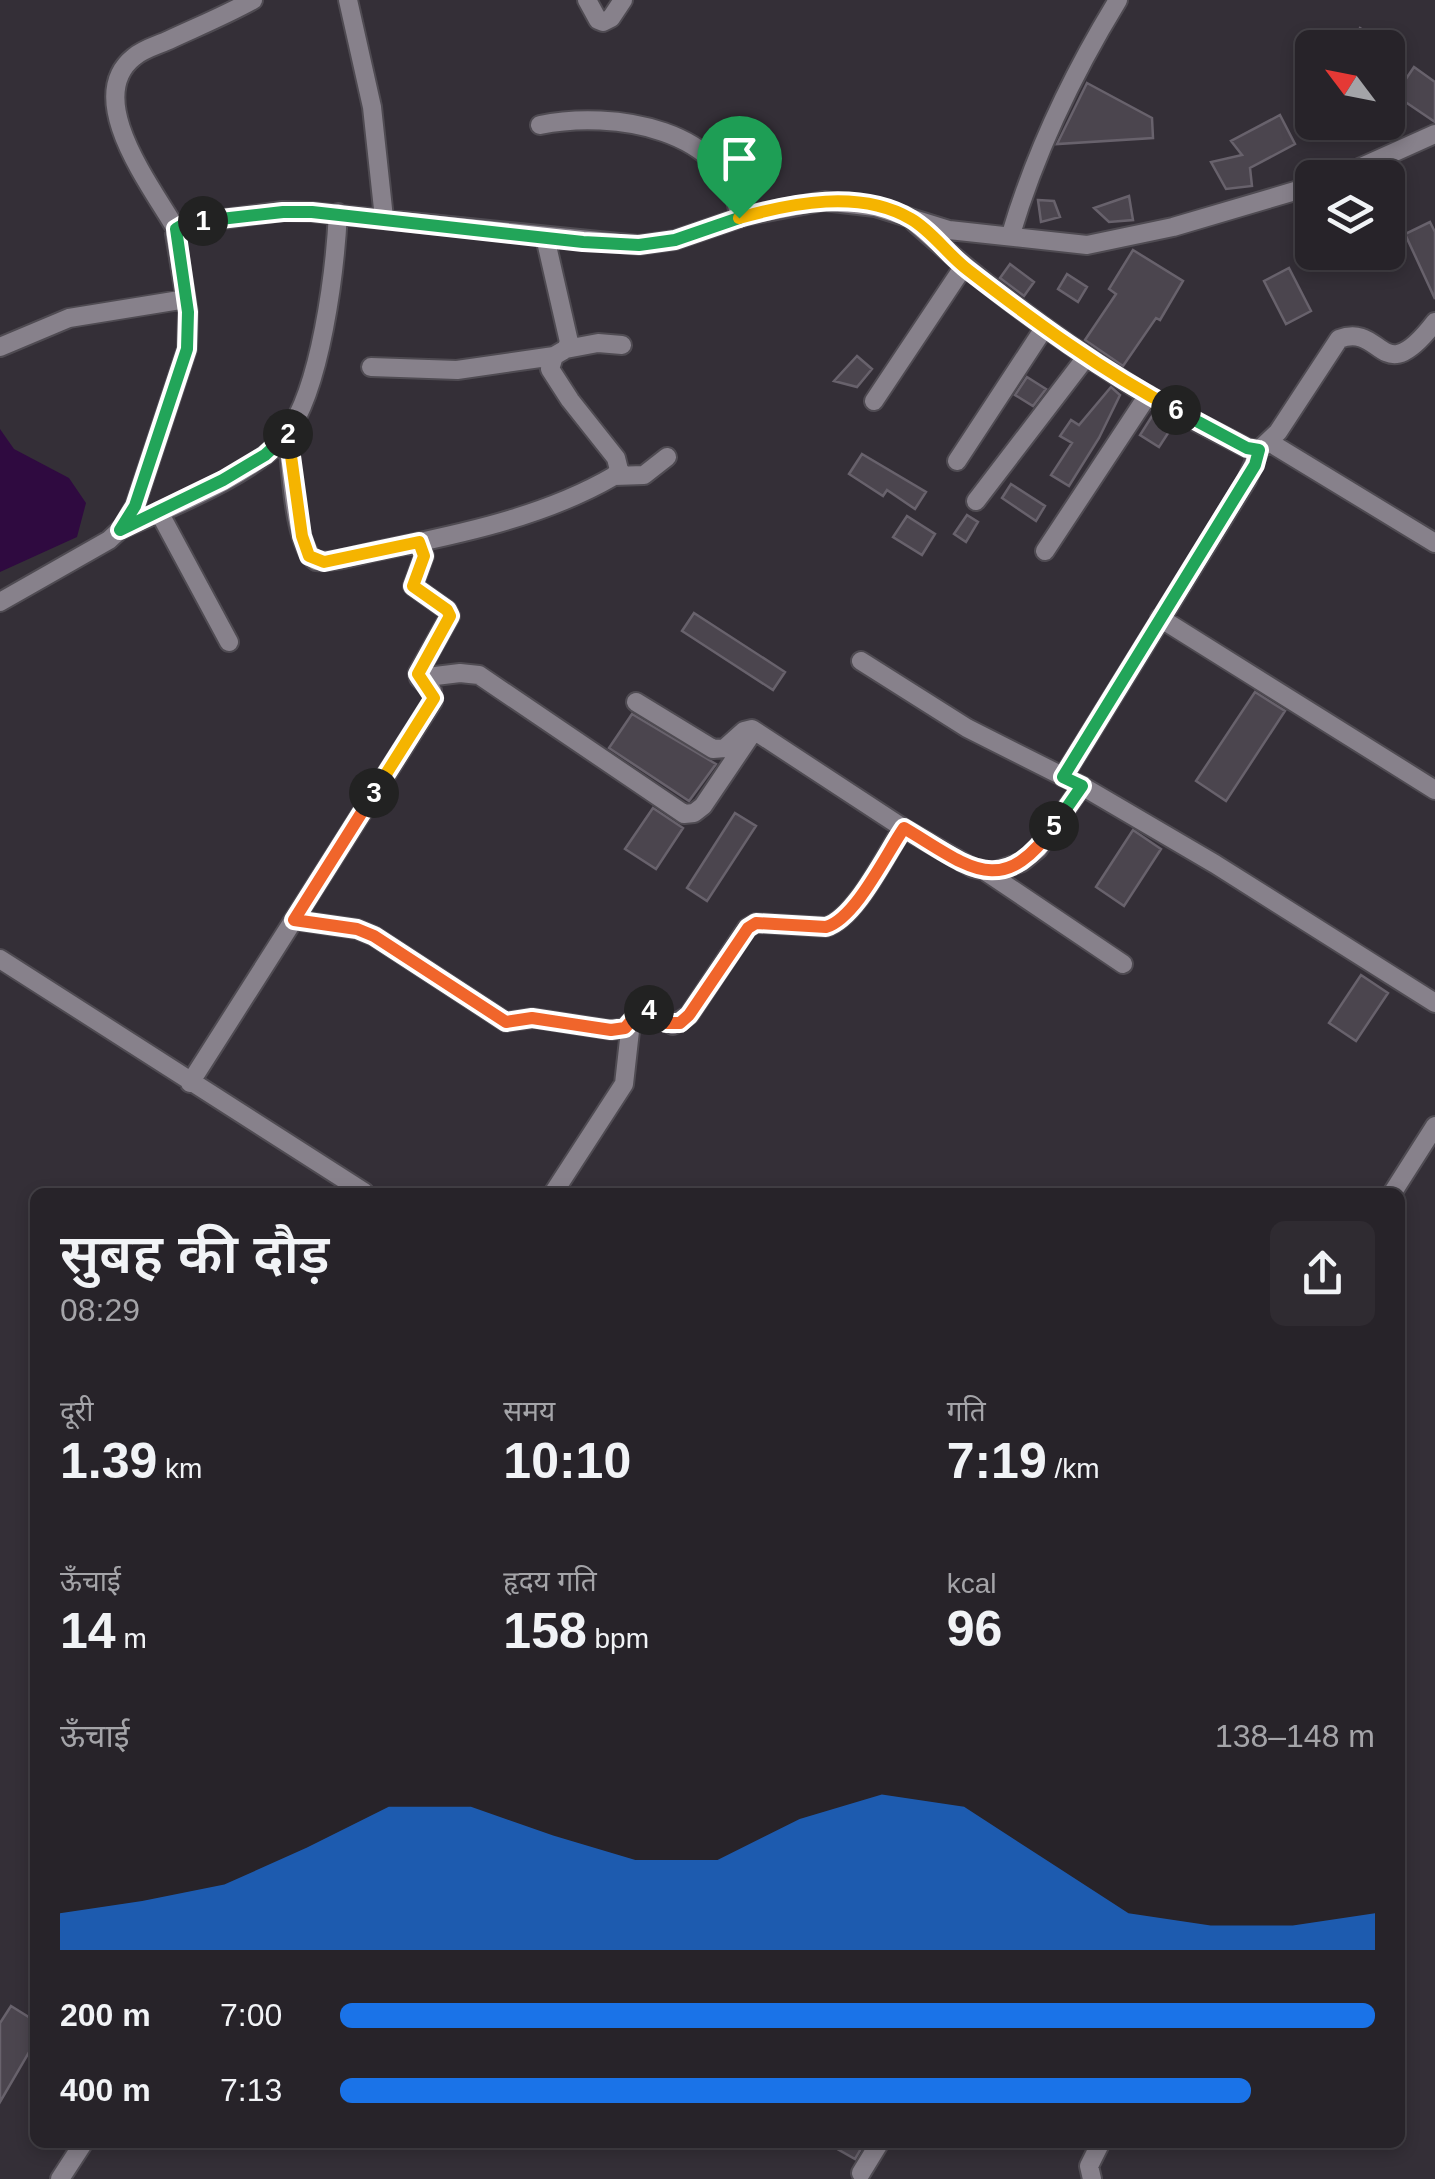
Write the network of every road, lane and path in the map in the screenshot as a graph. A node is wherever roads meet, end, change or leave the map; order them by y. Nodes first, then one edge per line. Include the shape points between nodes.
1 (253, 0) edge
2 (348, 0) edge
3 (587, 0) edge
4 (623, 0) edge
5 (1118, 0) edge
6 (540, 125) dead end
7 (1435, 134) edge
8 (1377, 160) edge
9 (1295, 191) edge
10 (338, 213) junction
11 (384, 218) junction
12 (739, 218) junction
13 (910, 219) junction
14 (176, 229) junction
15 (1011, 234) junction
16 (545, 237) junction
17 (964, 266) junction
18 (186, 299) junction
19 (1435, 322) edge
20 (1039, 336) dead end
21 (622, 345) dead end
22 (0, 346) edge
23 (560, 352) junction
24 (1087, 356) junction
25 (372, 366) dead end
26 (1148, 395) junction
27 (874, 402) dead end
28 (288, 432) junction
29 (1264, 446) junction
30 (667, 457) dead end
31 (956, 462) dead end
32 (614, 476) junction
33 (976, 501) dead end
34 (159, 512) junction
35 (120, 530) junction
36 (419, 542) junction
37 (1435, 543) edge
38 (1045, 550) dead end
39 (0, 602) edge
40 (1160, 618) junction
41 (228, 642) dead end
42 (861, 661) dead end
43 (419, 678) junction
44 (636, 702) dead end
45 (754, 730) junction
46 (1063, 777) junction
47 (1082, 786) junction
48 (1435, 790) edge
49 (904, 828) junction
50 (984, 870) junction
51 (294, 920) junction
52 (0, 959) edge
53 (1124, 964) dead end
54 (1435, 1002) edge
55 (631, 1022) junction
56 (190, 1082) junction
57 (1435, 1126) edge
58 (358, 1188) edge
59 (557, 1188) edge
60 (1396, 1188) edge
61 (80, 2148) edge
62 (876, 2148) edge
63 (1098, 2148) edge
64 (861, 2173) dead end
65 (60, 2179) edge
66 (1092, 2179) edge

1 - 14 street via 134,56 114,91 127,141
2 - 11 street via 372,107
3 - 4 street via 603,22
5 - 15 street via 1057,107
6 - 12 street via 624,121 672,138 726,172
7 - 8 street
9 - 15 street via 1104,243
10 - 11 street
10 - 14 street via 283,212
10 - 28 street via 329,305
11 - 16 street
12 - 13 street via 824,201
12 - 16 street via 656,245
13 - 15 street via 949,230
13 - 17 street
14 - 18 street
16 - 23 street via 568,342
17 - 24 street
17 - 27 street
18 - 22 street via 69,318
18 - 35 street via 187,349 135,506
19 - 29 street via 1411,351 1399,354 1358,336 1339,339
20 - 31 street
21 - 23 street
23 - 25 street via 456,370
23 - 32 street via 550,365 616,458
24 - 26 street
24 - 33 street
26 - 29 street via 1247,448
26 - 38 street
28 - 34 street via 265,455
28 - 36 street via 309,556 324,562
29 - 37 street
29 - 40 street
30 - 32 street via 644,476
32 - 36 street via 536,510
34 - 35 street
34 - 41 street
35 - 39 street
36 - 43 street via 424,556 413,586 450,616
40 - 46 street
40 - 48 street
42 - 46 street
43 - 45 street via 479,675 684,814 707,800
43 - 51 street via 432,690 432,701
44 - 45 street via 712,748 725,748
45 - 49 street
46 - 47 street
47 - 50 street via 1038,848 1007,869
47 - 54 street
49 - 50 street
49 - 55 street via 836,924 756,923 680,1023 666,1023 644,1009
50 - 53 street
51 - 55 street via 374,936 506,1022 532,1018 611,1030
51 - 56 street
52 - 56 street
55 - 59 street via 624,1084
56 - 58 street
57 - 60 street
61 - 65 street
62 - 64 street
63 - 66 street via 1089,2166

